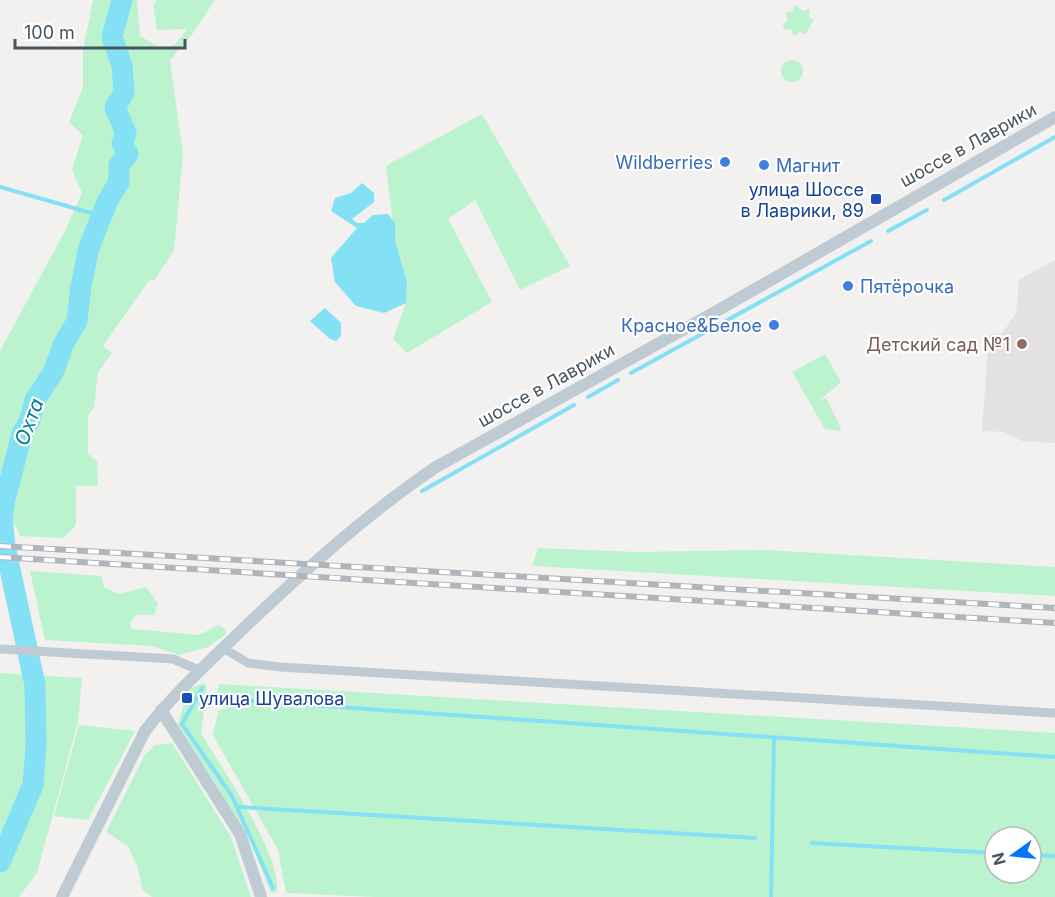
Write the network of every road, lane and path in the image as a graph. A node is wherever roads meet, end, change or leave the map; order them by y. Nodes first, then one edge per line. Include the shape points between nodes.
1 (1055, 117) edge
2 (223, 648) junction
3 (0, 649) edge
4 (199, 670) junction
5 (161, 710) junction
6 (1055, 713) edge
7 (62, 897) edge
8 (261, 897) edge

1 - 2 street, шоссе в Лаврики via 436,467 396,494
2 - 4 street, шоссе в Лаврики
2 - 6 street via 248,663 280,667
3 - 4 street via 172,659
4 - 5 street, шоссе в Лаврики
5 - 7 street, шоссе в Лаврики via 145,731
5 - 8 street via 240,834

